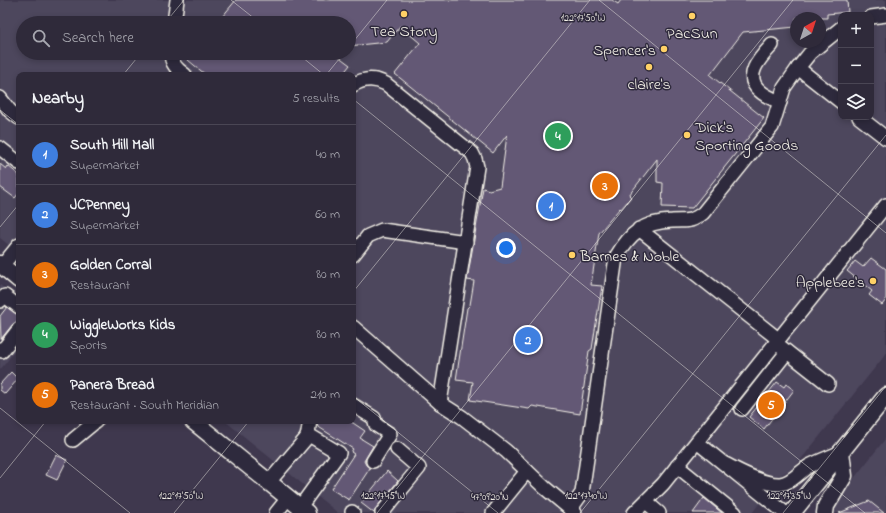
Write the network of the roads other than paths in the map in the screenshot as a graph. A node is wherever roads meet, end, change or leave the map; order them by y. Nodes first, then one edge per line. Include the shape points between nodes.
1 (177, 0) edge
2 (886, 15) edge
3 (175, 16) edge
4 (874, 17) edge
5 (838, 30) edge
6 (772, 45) dead end
7 (172, 60) edge
8 (798, 68) junction
9 (181, 72) edge
10 (356, 84) edge
11 (0, 98) edge
12 (838, 100) edge
13 (780, 102) junction
14 (16, 116) edge
15 (863, 120) edge
16 (886, 138) edge
17 (0, 148) edge
18 (16, 161) edge
19 (886, 205) edge
20 (639, 229) junction
21 (466, 242) junction
22 (16, 248) edge
23 (356, 251) edge
24 (1, 265) edge
25 (16, 277) edge
26 (16, 282) edge
27 (2, 298) edge
28 (16, 305) edge
29 (356, 330) edge
30 (16, 333) edge
31 (777, 341) junction
32 (0, 349) edge
33 (787, 352) junction
34 (828, 384) dead end
35 (886, 396) edge
36 (440, 403) junction
37 (356, 407) edge
38 (742, 409) dead end
39 (92, 424) edge
40 (200, 424) edge
41 (309, 424) edge
42 (307, 436) junction
43 (73, 440) dead end
44 (697, 442) junction
45 (397, 449) dead end
46 (841, 452) junction
47 (373, 461) dead end
48 (724, 464) junction
49 (677, 466) junction
50 (527, 471) junction
51 (268, 482) junction
52 (646, 502) junction
53 (298, 506) edge
54 (572, 511) edge
55 (276, 513) edge
56 (382, 513) edge
57 (493, 513) edge
58 (635, 513) edge
59 (660, 513) edge
60 (735, 513) edge
61 (785, 513) edge
62 (792, 513) edge
63 (825, 513) edge

1 - 3 lane
2 - 4 lane
5 - 8 lane via 810,53
6 - 13 lane via 758,61 752,74 754,85 760,92
7 - 9 lane
8 - 12 lane
8 - 13 lane via 784,88
10 - 21 lane via 373,79 381,81 472,153 477,167
11 - 14 lane
13 - 20 lane via 772,127 703,213 695,220 659,222
15 - 16 lane
17 - 18 lane
19 - 31 lane
20 - 31 lane
20 - 54 lane via 624,243 616,257 582,493
21 - 23 lane via 382,230 368,236
21 - 36 lane
22 - 24 lane
24 - 25 main road
26 - 27 lane
27 - 28 lane
29 - 36 lane
30 - 32 lane via 2,350
31 - 33 lane
31 - 44 lane
33 - 34 lane
33 - 38 lane
35 - 46 main road
36 - 50 lane via 492,440
37 - 47 lane via 374,418 376,425 390,434
39 - 43 lane
40 - 51 main road
41 - 42 lane
42 - 51 lane
42 - 53 lane via 309,434 339,453
44 - 48 lane
44 - 49 lane
45 - 56 lane via 418,468
46 - 48 lane via 809,466 788,483 781,484 765,482
46 - 62 main road
46 - 63 main road via 844,476 826,506
48 - 61 lane
49 - 52 lane
49 - 60 lane
50 - 54 lane
50 - 57 lane
51 - 53 main road
52 - 58 lane
52 - 59 lane
53 - 55 lane

